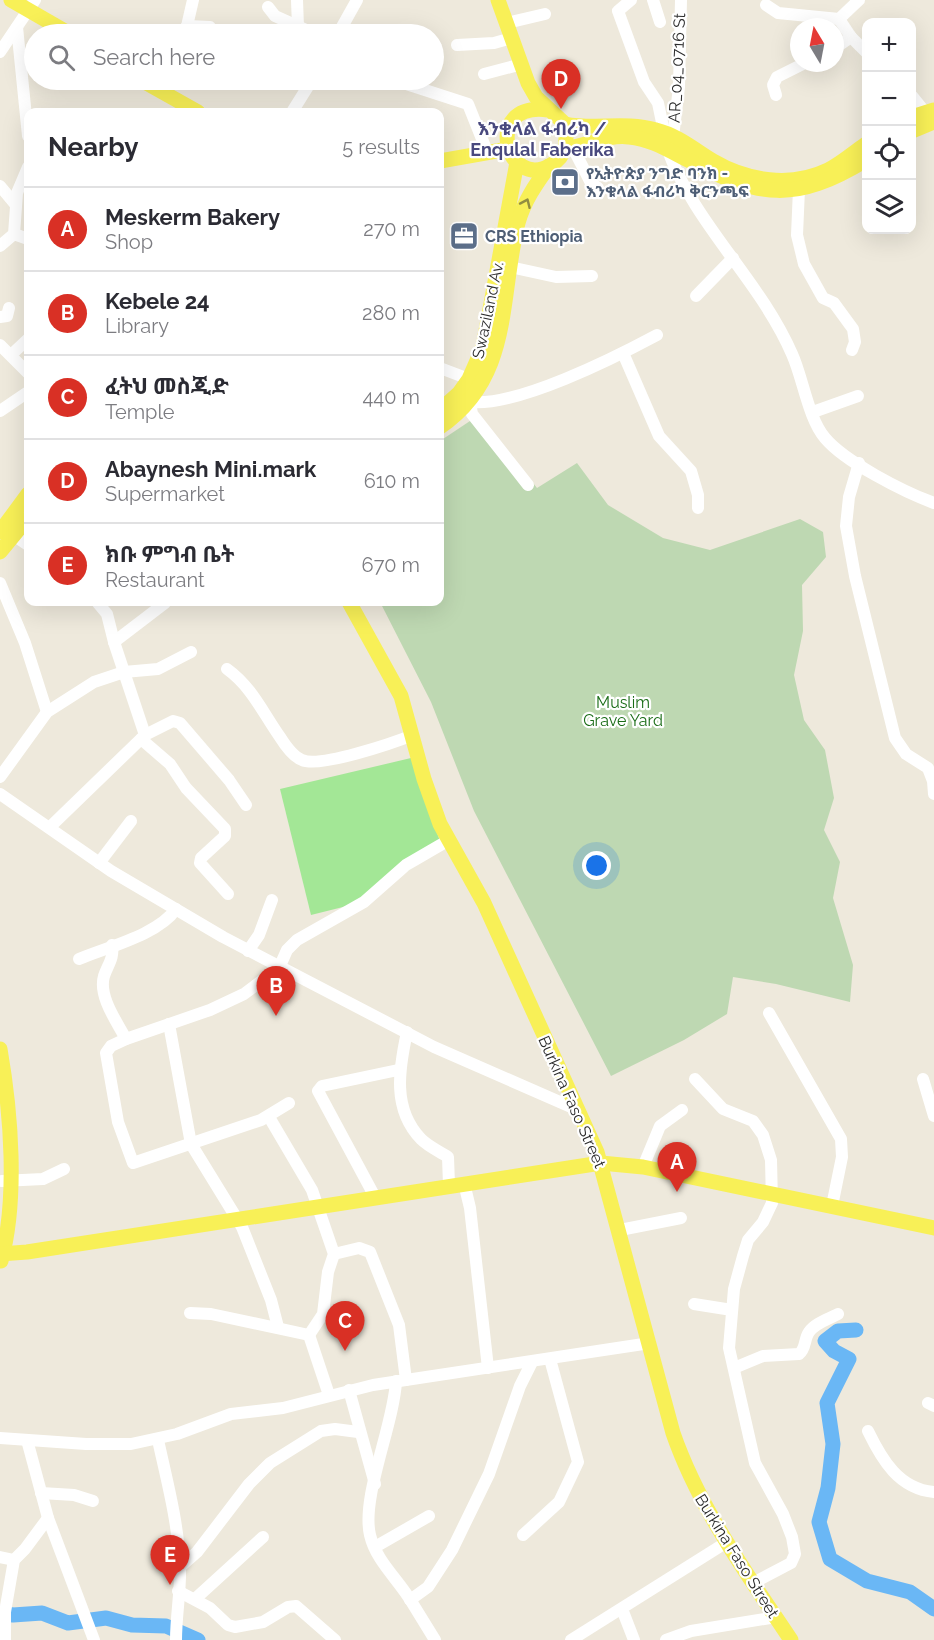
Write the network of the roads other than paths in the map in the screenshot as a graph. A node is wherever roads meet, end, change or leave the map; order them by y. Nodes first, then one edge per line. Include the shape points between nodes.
1 (11, 0) edge
2 (193, 0) edge
3 (297, 0) edge
4 (357, 0) edge
5 (498, 0) edge
6 (631, 0) edge
7 (653, 0) edge
8 (681, 0) edge
9 (859, 0) edge
10 (31, 4) edge
11 (766, 5) dead end
12 (268, 7) dead end
13 (545, 14) dead end
14 (840, 17) junction
15 (660, 22) dead end
16 (57, 24) edge
17 (186, 24) edge
18 (292, 24) edge
19 (298, 24) edge
20 (344, 24) edge
21 (17, 27) junction
22 (509, 30) junction
23 (850, 38) junction
24 (844, 42) edge
25 (457, 45) dead end
26 (862, 48) edge
27 (0, 52) edge
28 (522, 64) junction
29 (790, 70) edge
30 (484, 74) dead end
31 (528, 83) junction
32 (161, 90) edge
33 (306, 90) edge
34 (425, 90) edge
35 (776, 95) dead end
36 (916, 101) edge
37 (25, 108) edge
38 (191, 108) edge
39 (294, 108) edge
40 (548, 110) junction
41 (926, 115) edge
42 (516, 117) junction
43 (565, 124) junction
44 (916, 126) edge
45 (668, 139) junction
46 (862, 147) edge
47 (508, 148) junction
48 (570, 148) junction
49 (488, 154) junction
50 (444, 160) edge
51 (517, 162) junction
52 (862, 163) edge
53 (549, 166) junction
54 (24, 178) edge
55 (0, 186) edge
56 (597, 188) dead end
57 (799, 189) junction
58 (15, 204) junction
59 (14, 234) junction
60 (24, 238) edge
61 (0, 246) edge
62 (733, 258) junction
63 (510, 267) junction
64 (592, 276) dead end
65 (696, 296) dead end
66 (657, 335) dead end
67 (24, 341) edge
68 (4, 350) edge
69 (852, 350) dead end
70 (623, 354) junction
71 (24, 369) edge
72 (444, 370) edge
73 (469, 379) junction
74 (24, 395) edge
75 (858, 396) dead end
76 (470, 402) junction
77 (444, 406) edge
78 (0, 411) edge
79 (813, 412) junction
80 (444, 424) edge
81 (859, 464) junction
82 (528, 485) dead end
83 (24, 502) edge
84 (934, 503) edge
85 (698, 508) dead end
86 (24, 521) edge
87 (8, 534) edge
88 (24, 543) edge
89 (0, 552) edge
90 (0, 583) edge
91 (101, 606) edge
92 (161, 606) edge
93 (351, 606) edge
94 (114, 642) junction
95 (191, 652) dead end
96 (228, 669) dead end
97 (124, 672) junction
98 (47, 712) junction
99 (413, 735) junction
100 (143, 737) junction
101 (931, 766) edge
102 (0, 777) edge
103 (0, 794) edge
104 (934, 794) edge
105 (246, 805) dead end
106 (131, 821) dead end
107 (50, 827) junction
108 (449, 840) junction
109 (99, 862) junction
110 (228, 894) dead end
111 (272, 900) dead end
112 (176, 909) junction
113 (112, 945) junction
114 (248, 951) junction
115 (79, 959) dead end
116 (279, 968) junction
117 (769, 1013) dead end
118 (168, 1024) junction
119 (407, 1032) junction
120 (126, 1039) junction
121 (0, 1049) edge
122 (398, 1070) junction
123 (695, 1079) dead end
124 (922, 1079) dead end
125 (289, 1102) dead end
126 (0, 1105) edge
127 (578, 1110) junction
128 (682, 1110) dead end
129 (934, 1116) edge
130 (269, 1117) junction
131 (191, 1144) junction
132 (601, 1163) junction
133 (643, 1167) junction
134 (64, 1169) dead end
135 (5, 1181) junction
136 (457, 1184) junction
137 (773, 1194) junction
138 (375, 1197) junction
139 (319, 1206) junction
140 (832, 1206) junction
141 (237, 1218) junction
142 (681, 1218) dead end
143 (0, 1222) edge
144 (934, 1228) edge
145 (620, 1230) junction
146 (334, 1254) junction
147 (1, 1257) edge
148 (694, 1304) dead end
149 (732, 1310) junction
150 (190, 1313) dead end
151 (838, 1314) dead end
152 (278, 1327) junction
153 (309, 1335) junction
154 (650, 1343) junction
155 (550, 1359) junction
156 (532, 1362) junction
157 (488, 1368) junction
158 (734, 1368) junction
159 (401, 1381) junction
160 (349, 1390) junction
161 (329, 1395) junction
162 (868, 1431) dead end
163 (358, 1432) junction
164 (0, 1438) edge
165 (27, 1440) junction
166 (158, 1440) junction
167 (375, 1484) junction
168 (934, 1492) edge
169 (41, 1493) junction
170 (93, 1501) dead end
171 (429, 1516) dead end
172 (48, 1518) junction
173 (523, 1535) dead end
174 (262, 1537) dead end
175 (727, 1542) junction
176 (375, 1546) junction
177 (0, 1557) edge
178 (14, 1560) junction
179 (180, 1568) junction
180 (753, 1583) junction
181 (178, 1591) junction
182 (195, 1599) junction
183 (410, 1600) junction
184 (622, 1609) junction
185 (776, 1617) junction
186 (176, 1634) edge
187 (5, 1640) edge
188 (94, 1640) edge
189 (335, 1640) edge
190 (435, 1640) edge
191 (571, 1640) edge
192 (634, 1640) edge
193 (666, 1640) edge
194 (790, 1640) edge

1 - 10 main road
2 - 17 street
3 - 19 street
4 - 20 street
5 - 22 main road
6 - 45 street via 618,11 644,82 658,103
7 - 15 street
8 - 45 street, AR_04_0716 St via 679,87
9 - 14 street
10 - 16 main road
10 - 21 street
11 - 14 street via 778,13
12 - 18 street via 275,16
13 - 22 street
14 - 23 street
21 - 27 street
21 - 37 street
22 - 25 street via 487,44
22 - 28 main road
23 - 24 street
23 - 26 street
28 - 30 street
28 - 31 main road
29 - 35 street via 777,77 773,85
31 - 40 main road
31 - 42 main road
32 - 38 main road
33 - 39 street
34 - 49 street via 468,104
36 - 41 street
40 - 42 main road via 532,109
40 - 43 main road
41 - 44 main road
42 - 47 main road via 507,131
43 - 45 main road via 585,128 618,124
43 - 48 main road
45 - 46 main road via 729,170 775,180 822,172
45 - 48 main road via 619,136
45 - 57 main road via 737,184 760,190
45 - 62 street via 698,208
47 - 49 main road
47 - 51 main road
48 - 53 main road
48 - 56 street
49 - 50 main road
51 - 53 main road via 533,169
51 - 73 main road, Swaziland Av. via 483,347
52 - 57 main road via 826,182
63 -> 53 main road, Swaziland Av. via 522,212 533,187
54 - 58 street
55 - 58 street
57 - 69 street via 797,235 804,264 823,298 834,303 853,329
58 - 59 street
59 - 60 street
59 - 61 street
62 - 65 street
62 - 79 street via 786,341
63 - 64 street via 556,277
63 - 76 main road, Swaziland Av. via 495,351
66 - 70 street
67 - 68 street
68 - 71 street
70 - 76 street via 521,394
70 - 85 street via 659,436 691,471
72 - 73 street
73 - 77 main road, Swaziland Av.
74 - 78 street
75 - 79 street
76 - 80 main road, Swaziland Av.
76 - 82 street via 472,414
79 - 81 street via 824,438
81 - 84 street
81 - 101 street via 846,516 855,576 895,738 906,754
83 - 87 main road
86 - 87 main road
87 - 88 street
87 - 89 main road
90 - 98 street
91 - 94 street via 106,611
92 - 94 street
93 - 99 main road, Burkina Faso Street via 394,681
94 - 97 street
95 - 97 street via 158,669
96 - 99 street via 250,692 290,749 305,761 321,762
97 - 98 street via 94,682
97 - 100 street
98 - 102 street
99 - 108 main road, Burkina Faso Street via 428,793
100 - 105 street via 178,721
100 - 107 street
100 - 110 street via 225,830 225,836 200,863
101 - 104 street
103 - 107 street
106 - 109 street
107 - 109 street
108 - 116 street via 406,865 364,902 297,940 287,950
108 - 127 main road, Burkina Faso Street via 484,903
109 - 112 street
111 - 114 street via 259,935
112 - 113 street via 161,924
112 - 114 street
113 - 115 street
113 - 120 street via 114,955 103,983 111,1013
114 - 116 street
116 - 118 street via 234,999
116 - 119 street
117 - 140 street via 841,1139 842,1157
118 - 120 street
118 - 131 street
119 - 122 street
119 - 127 street
120 - 131 street via 108,1048 106,1055 118,1122 131,1162
121 - 135 main road via 9,1101
122 - 136 street via 404,1111 419,1137 447,1156
122 - 138 street via 319,1089
123 - 137 street via 723,1109 749,1119 763,1135 771,1160
124 - 129 street
125 - 130 street
126 - 135 main road
127 - 132 main road, Burkina Faso Street
128 - 133 street via 660,1126
130 - 131 street
130 - 139 street via 302,1168
131 - 141 street
132 - 133 main road
132 - 136 main road
132 - 145 main road, Burkina Faso Street
133 - 137 main road
134 - 135 street via 43,1179
135 - 143 main road
135 - 147 main road via 8,1222
136 - 138 main road
136 - 157 street via 471,1218
137 - 140 main road
137 - 149 street via 769,1212 748,1240
138 - 139 main road
139 - 141 main road
139 - 146 street
140 - 144 main road
141 - 147 main road
141 - 152 street
142 - 145 street
145 - 154 main road, Burkina Faso Street
146 - 153 street via 323,1314
146 - 159 street via 359,1248 370,1252 399,1325
148 - 149 street
149 - 158 street via 729,1348
150 - 152 street
151 - 158 street via 808,1332 802,1353 763,1356
152 - 153 street
153 - 161 street
154 - 155 street
154 - 175 main road, Burkina Faso Street via 682,1459
155 - 156 street
155 - 173 street via 578,1466 560,1502
156 - 157 street
156 - 183 street via 489,1474 440,1569 428,1587
157 - 159 street
158 - 180 street via 754,1463 783,1515 795,1549 790,1563
159 - 160 street
159 - 167 street
160 - 161 street
160 - 163 street
161 - 166 street via 283,1408 228,1415
162 - 168 street via 890,1471 920,1489
163 - 167 street
163 - 179 street via 334,1428 321,1431 259,1473
164 - 165 street
165 - 166 street via 108,1445
165 - 169 street
166 - 179 street via 174,1509
167 - 176 street via 369,1523
169 - 170 street via 74,1495
169 - 172 street
171 - 176 street
172 - 178 street
172 - 188 street
174 - 182 street
175 - 180 main road, Burkina Faso Street
175 - 184 street
176 - 183 street
177 - 178 street
178 - 187 street
179 - 181 street
180 - 185 main road, Burkina Faso Street
181 - 182 street
181 - 186 street
182 - 189 street via 235,1627 263,1622 296,1606
183 - 190 street
184 - 191 street
184 - 192 street
185 - 193 street via 691,1631
185 - 194 main road, Burkina Faso Street

